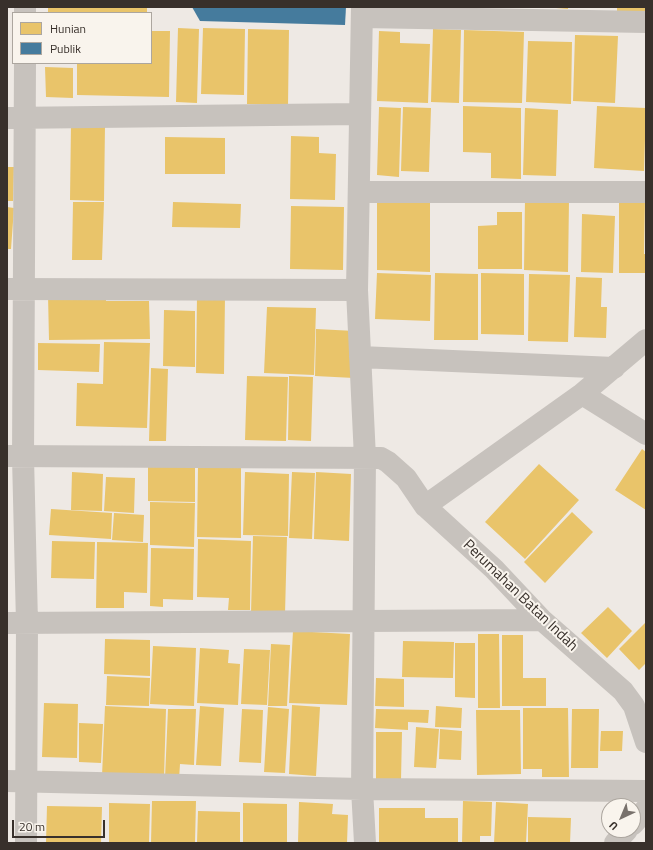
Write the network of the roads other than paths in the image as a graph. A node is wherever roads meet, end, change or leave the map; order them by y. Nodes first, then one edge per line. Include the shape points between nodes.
1 (362, 12) edge
2 (646, 22) edge
3 (25, 64) edge
4 (360, 114) junction
5 (16, 118) edge
6 (359, 192) junction
7 (646, 192) edge
8 (16, 289) edge
9 (357, 290) junction
10 (646, 340) edge
11 (360, 357) junction
12 (614, 368) junction
13 (582, 394) junction
14 (646, 434) edge
15 (15, 457) edge
16 (373, 458) junction
17 (425, 506) junction
18 (542, 620) junction
19 (363, 622) junction
20 (17, 623) edge
21 (646, 742) edge
22 (16, 781) edge
23 (362, 789) junction
24 (646, 791) edge
25 (26, 843) edge
26 (365, 843) edge

1 - 2 street
1 - 4 street
3 - 5 street
4 - 5 street
4 - 6 street
5 - 8 street
6 - 7 street
6 - 9 street
8 - 9 street
8 - 15 street
9 - 11 street
10 - 12 street
11 - 12 street
11 - 16 street
12 - 13 street
13 - 14 street
13 - 17 street
15 - 16 street
15 - 20 street
16 - 17 street, Perumahan Batan Indah via 388,462 406,478
16 - 19 street
17 - 18 street, Perumahan Batan Indah via 494,569
18 - 19 street
18 - 21 street, Perumahan Batan Indah via 623,691 634,706
19 - 20 street
19 - 23 street
20 - 22 street
22 - 23 street
22 - 25 street
23 - 24 street
23 - 26 street

